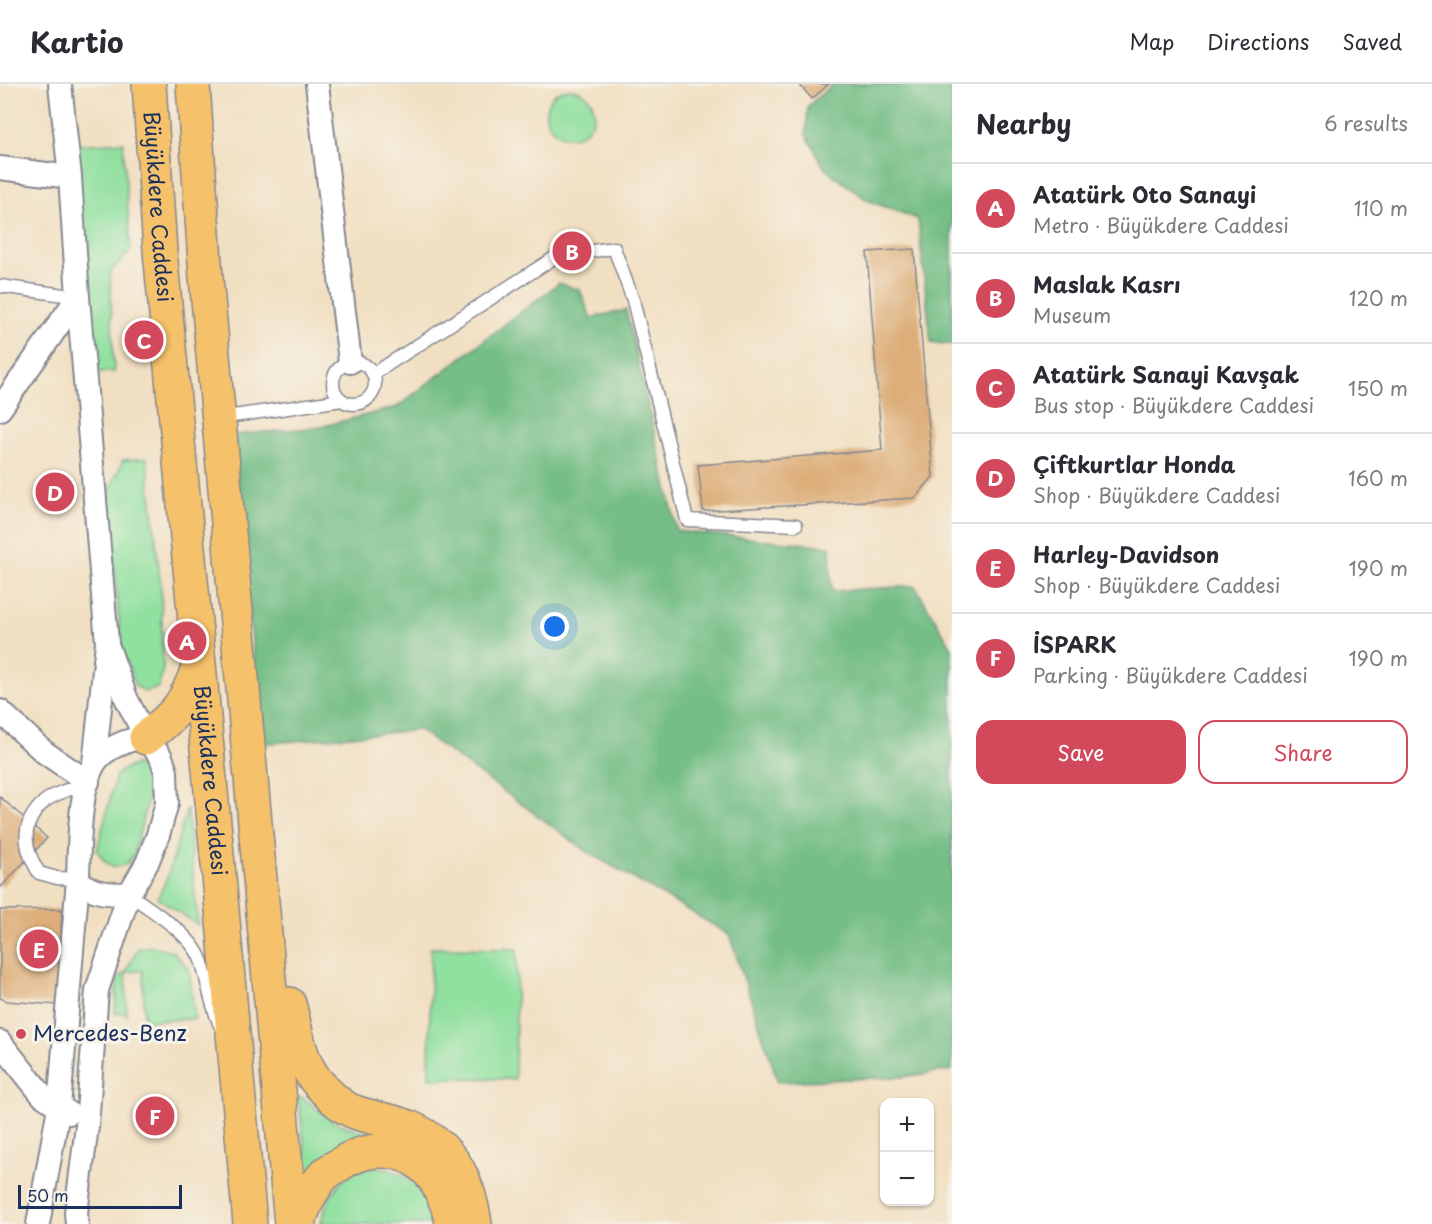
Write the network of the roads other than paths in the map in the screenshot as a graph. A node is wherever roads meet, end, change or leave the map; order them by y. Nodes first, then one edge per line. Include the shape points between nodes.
1 (60, 84) edge
2 (149, 84) edge
3 (178, 84) edge
4 (193, 84) edge
5 (317, 84) edge
6 (195, 132) junction
7 (0, 168) edge
8 (70, 177) junction
9 (0, 286) edge
10 (78, 297) junction
11 (350, 362) junction
12 (373, 374) junction
13 (342, 400) junction
14 (0, 409) edge
15 (219, 418) junction
16 (796, 525) dead end
17 (107, 643) junction
18 (198, 666) junction
19 (0, 711) edge
20 (146, 738) junction
21 (91, 773) junction
22 (78, 879) junction
23 (129, 894) junction
24 (268, 961) junction
25 (0, 1042) edge
26 (234, 1043) junction
27 (59, 1107) junction
28 (87, 1126) junction
29 (38, 1224) edge
30 (77, 1224) edge
31 (250, 1224) edge
32 (291, 1224) edge
33 (298, 1224) edge
34 (452, 1224) edge
35 (475, 1224) edge

1 - 8 street
2 - 18 main road, Büyükdere Caddesi via 160,251
3 - 6 main road
4 - 6 main road, Büyükdere Caddesi
5 - 11 street
6 - 15 main road, Büyükdere Caddesi
7 - 8 street
8 - 10 street
9 - 10 lane
10 - 14 street
10 - 17 street
11 - 12 lane via 364,364
11 - 13 lane via 338,369 333,381
12 - 13 lane via 375,387 367,399 355,404
12 - 16 lane via 557,256 614,248 633,300 687,520
13 - 15 lane
15 - 24 main road, Büyükdere Caddesi
17 - 20 street via 126,698
17 - 21 street
18 - 20 main road via 173,717
18 - 26 main road, Büyükdere Caddesi
19 - 21 street via 44,752
20 - 21 street via 130,740 105,752
20 - 23 street via 161,757 166,772 167,803 147,863
21 - 22 street via 82,811
21 - 22 lane via 45,801 31,819 24,840 39,873
22 - 23 street via 84,887 107,894
22 - 27 street
23 - 26 lane via 194,948 202,962 219,1024
23 - 28 street via 97,990
24 - 32 main road, Büyükdere Caddesi
24 - 35 main road via 288,1003 304,1060 318,1083 354,1112 410,1128 451,1156 466,1184
25 - 27 street via 42,1095
26 - 31 main road, Büyükdere Caddesi
27 - 28 street
27 - 29 street
28 - 30 street
33 - 34 main road via 306,1202 325,1174 351,1156 372,1150 394,1152 422,1164 444,1196

